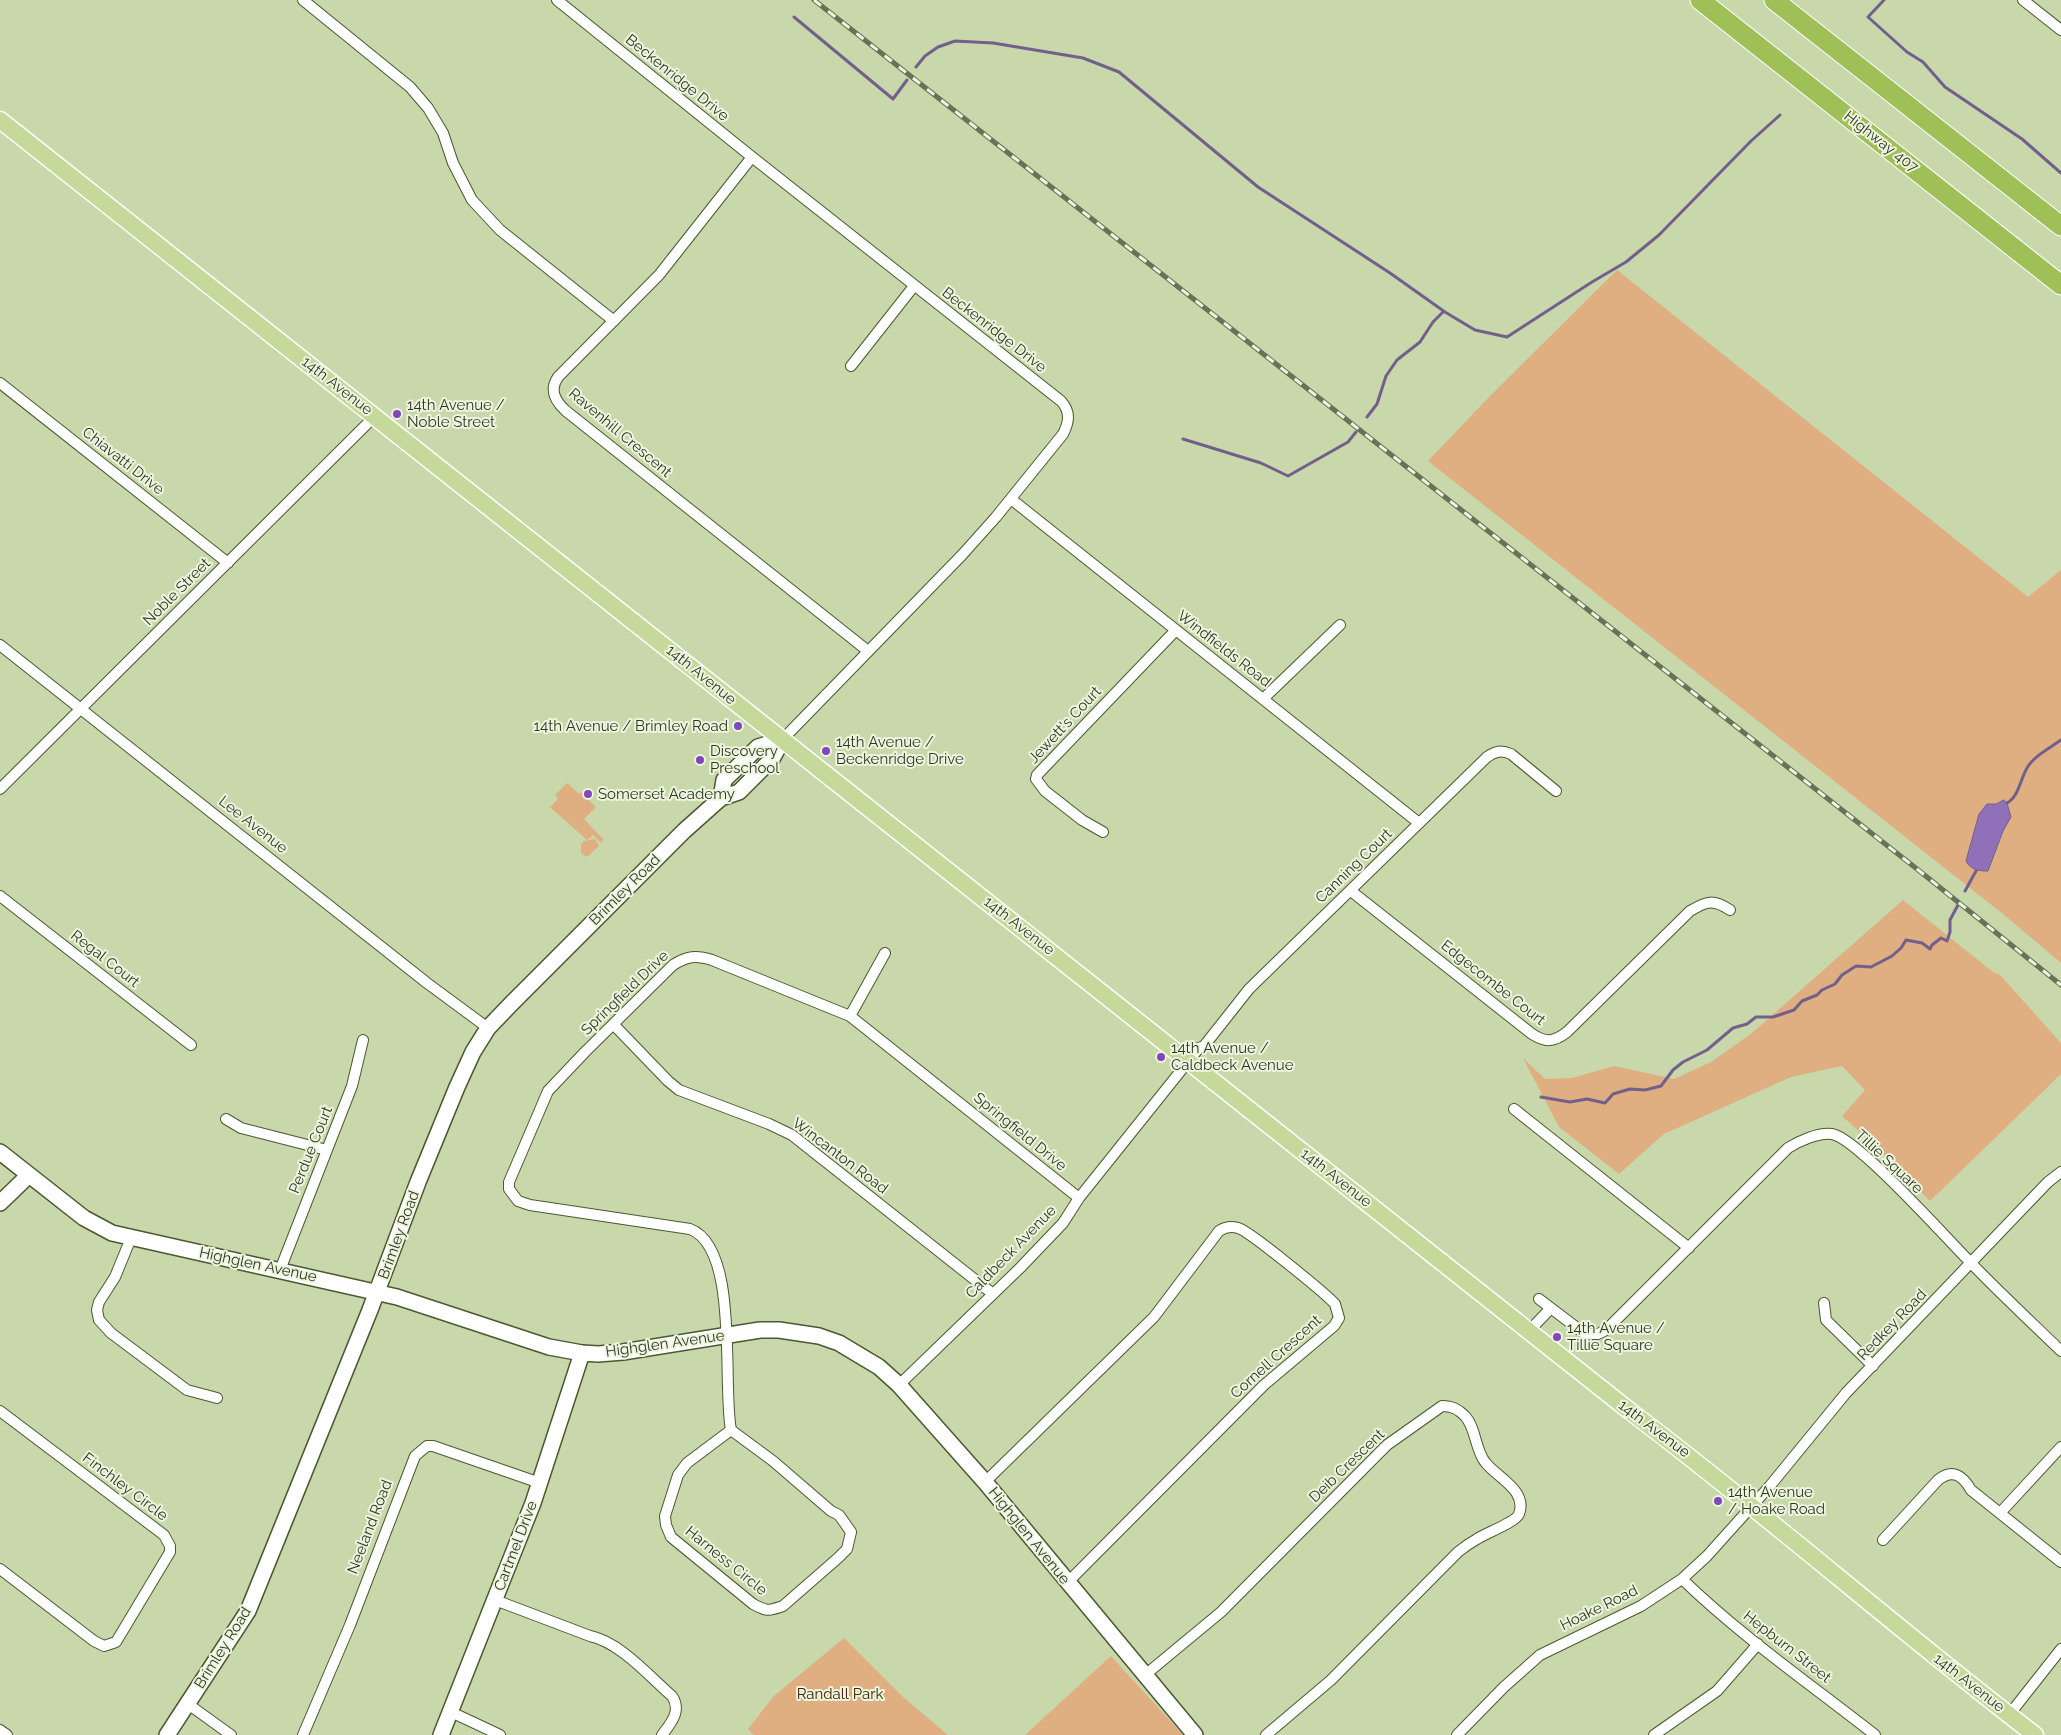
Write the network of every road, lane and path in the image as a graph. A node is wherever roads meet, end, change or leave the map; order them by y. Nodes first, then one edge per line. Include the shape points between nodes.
1 (303, 0) edge
2 (557, 0) edge
3 (1700, 0) edge
4 (1774, 0) edge
5 (2023, 0) edge
6 (2061, 30) edge
7 (0, 120) edge
8 (752, 157) junction
9 (2061, 226) edge
10 (2061, 285) edge
11 (914, 286) junction
12 (614, 321) junction
13 (851, 366) dead end
14 (0, 383) edge
15 (375, 416) junction
16 (1010, 498) junction
17 (228, 562) junction
18 (1340, 625) dead end
19 (1176, 630) junction
20 (0, 645) edge
21 (868, 651) junction
22 (1264, 699) junction
23 (81, 709) junction
24 (783, 739) junction
25 (0, 789) edge
26 (1556, 791) dead end
27 (1419, 823) junction
28 (1103, 832) dead end
29 (1351, 890) junction
30 (0, 896) edge
31 (1730, 910) dead end
32 (885, 953) dead end
33 (850, 1016) junction
34 (614, 1025) junction
35 (488, 1028) junction
36 (364, 1040) dead end
37 (191, 1045) dead end
38 (1189, 1060) junction
39 (1514, 1109) dead end
40 (226, 1119) dead end
41 (327, 1150) junction
42 (0, 1152) edge
43 (2061, 1172) edge
44 (29, 1175) junction
45 (1079, 1198) junction
46 (0, 1203) edge
47 (131, 1238) junction
48 (1688, 1248) junction
49 (1971, 1264) junction
50 (280, 1270) junction
51 (378, 1292) junction
52 (993, 1294) junction
53 (1539, 1299) dead end
54 (1824, 1303) dead end
55 (1551, 1308) junction
56 (1529, 1331) junction
57 (727, 1336) junction
58 (2061, 1351) edge
59 (582, 1353) junction
60 (1873, 1366) junction
61 (899, 1385) junction
62 (217, 1398) dead end
63 (0, 1411) edge
64 (731, 1430) junction
65 (2061, 1447) edge
66 (985, 1482) junction
67 (540, 1483) junction
68 (1752, 1506) junction
69 (2000, 1513) junction
70 (1883, 1540) dead end
71 (2061, 1562) edge
72 (0, 1569) edge
73 (1682, 1579) junction
74 (1067, 1583) junction
75 (495, 1600) junction
76 (1758, 1644) junction
77 (2061, 1649) edge
78 (1145, 1675) junction
79 (188, 1704) junction
80 (451, 1712) junction
81 (2009, 1715) junction
82 (0, 1730) edge
83 (7, 1735) edge
84 (167, 1735) edge
85 (231, 1735) edge
86 (303, 1735) edge
87 (441, 1735) edge
88 (500, 1735) edge
89 (662, 1735) edge
90 (1195, 1735) edge
91 (1266, 1735) edge
92 (1458, 1735) edge
93 (1654, 1735) edge
94 (1875, 1735) edge
95 (2035, 1735) edge

1 - 12 street via 410,87 428,108 472,200 500,230
2 - 8 street, Beckenridge Drive
3 - 10 highway, Highway 407
4 - 9 highway
5 - 6 street
7 - 15 main road, 14th Avenue
8 - 11 street, Beckenridge Drive
8 - 12 street, Ravenhill Crescent via 659,275
11 - 13 street
11 - 16 street, Beckenridge Drive via 1066,407 1069,414 1063,434
12 - 21 street, Ravenhill Crescent via 553,384 557,403
14 - 17 street, Chiavatti Drive
15 - 17 street, Noble Street
15 - 24 main road, 14th Avenue
16 - 19 street, Windfields Road
16 - 21 street, Beckenridge Drive via 962,555
17 - 23 street, Noble Street
18 - 22 street
19 - 22 street, Windfields Road
19 - 28 street, Jewett's Court via 1037,775 1036,779 1044,791
20 - 23 street, Lee Avenue
21 - 24 street, Beckenridge Drive
22 - 27 street, Windfields Road
23 - 25 street, Noble Street
23 - 35 street, Lee Avenue
24 - 35 street, Brimley Road via 772,759 739,792 721,798 684,832
24 - 38 main road, 14th Avenue
26 - 27 street, Canning Court via 1503,750 1487,757
27 - 29 street, Canning Court
29 - 31 street, Edgecombe Court via 1527,1030 1542,1040 1550,1041 1567,1032 1690,911 1703,903 1718,902
29 - 38 street, Canning Court via 1250,989
30 - 37 street, Regal Court
32 - 33 street
33 - 34 street, Springfield Drive via 699,956 684,958 673,965
33 - 45 street, Springfield Drive
34 - 52 street, Wincanton Road via 680,1090 792,1135
34 - 57 street, Springfield Drive via 548,1091 509,1189 518,1201 530,1205 697,1232 717,1261
35 - 51 street, Brimley Road via 473,1052 428,1154
36 - 41 street, Perdue Court via 352,1086
38 - 45 street, Caldbeck Avenue
38 - 56 main road, 14th Avenue
39 - 48 street
40 - 41 street via 241,1128
41 - 50 street, Perdue Court
42 - 44 street, Highglen Avenue
43 - 49 street, Redkey Road
44 - 46 street
44 - 47 street, Highglen Avenue via 84,1218 112,1233
45 - 52 street, Caldbeck Avenue via 1063,1223
47 - 50 street, Highglen Avenue
47 - 62 street via 115,1277 99,1302 99,1320 186,1390
48 - 49 street, Tillie Square via 1788,1148 1823,1134 1832,1134 1852,1146 1884,1175
48 - 55 street, Tillie Square via 1614,1323 1598,1334 1585,1334
49 - 58 street
49 - 60 street, Redkey Road
50 - 51 street, Highglen Avenue
51 - 59 street, Highglen Avenue via 549,1347
51 - 79 street, Brimley Road via 248,1611
52 - 61 street, Caldbeck Avenue
53 - 55 street, Tillie Square
54 - 60 street via 1826,1320
55 - 56 street
56 - 68 main road, 14th Avenue
57 - 59 street, Highglen Avenue via 623,1352
57 - 61 street, Highglen Avenue via 760,1330 819,1336 858,1353
57 - 64 street
59 - 67 street, Cartmel Drive
60 - 68 street, Redkey Road
61 - 66 street, Highglen Avenue
63 - 72 street, Finchley Circle via 164,1536 170,1552 116,1642 104,1646
64 - 64 street, Harness Circle via 681,1469 665,1516 666,1525 672,1537 754,1604 772,1611 783,1606 838,1558 847,1549 852,1532 839,1515
65 - 69 street
66 - 74 street, Highglen Avenue
66 - 74 street, Cornell Crescent via 1154,1317 1219,1231 1226,1227 1238,1228 1253,1237 1335,1304 1339,1318 1334,1326 1264,1385
67 - 75 street, Cartmel Drive
67 - 86 street, Neeland Road via 433,1446 427,1446 415,1456
68 - 73 street, Hoake Road
68 - 81 main road, 14th Avenue
69 - 70 street via 1971,1490 1965,1480 1956,1475 1944,1475
69 - 71 street
73 - 76 street, Hepburn Street
73 - 92 street, Hoake Road via 1641,1606 1540,1655
74 - 78 street, Highglen Avenue
75 - 80 street, Cartmel Drive
75 - 89 street via 602,1638 619,1650 676,1703 674,1716
76 - 93 street via 1717,1691
76 - 94 street, Hepburn Street
77 - 81 street
78 - 90 street, Highglen Avenue
78 - 91 street, Deib Crescent via 1220,1612 1387,1445 1442,1406 1457,1409 1467,1418 1484,1462 1509,1483 1518,1498 1516,1519 1458,1552 1331,1680
79 - 84 street, Brimley Road
79 - 85 street
80 - 87 street, Cartmel Drive
80 - 88 street
81 - 95 main road, 14th Avenue
82 - 83 street

